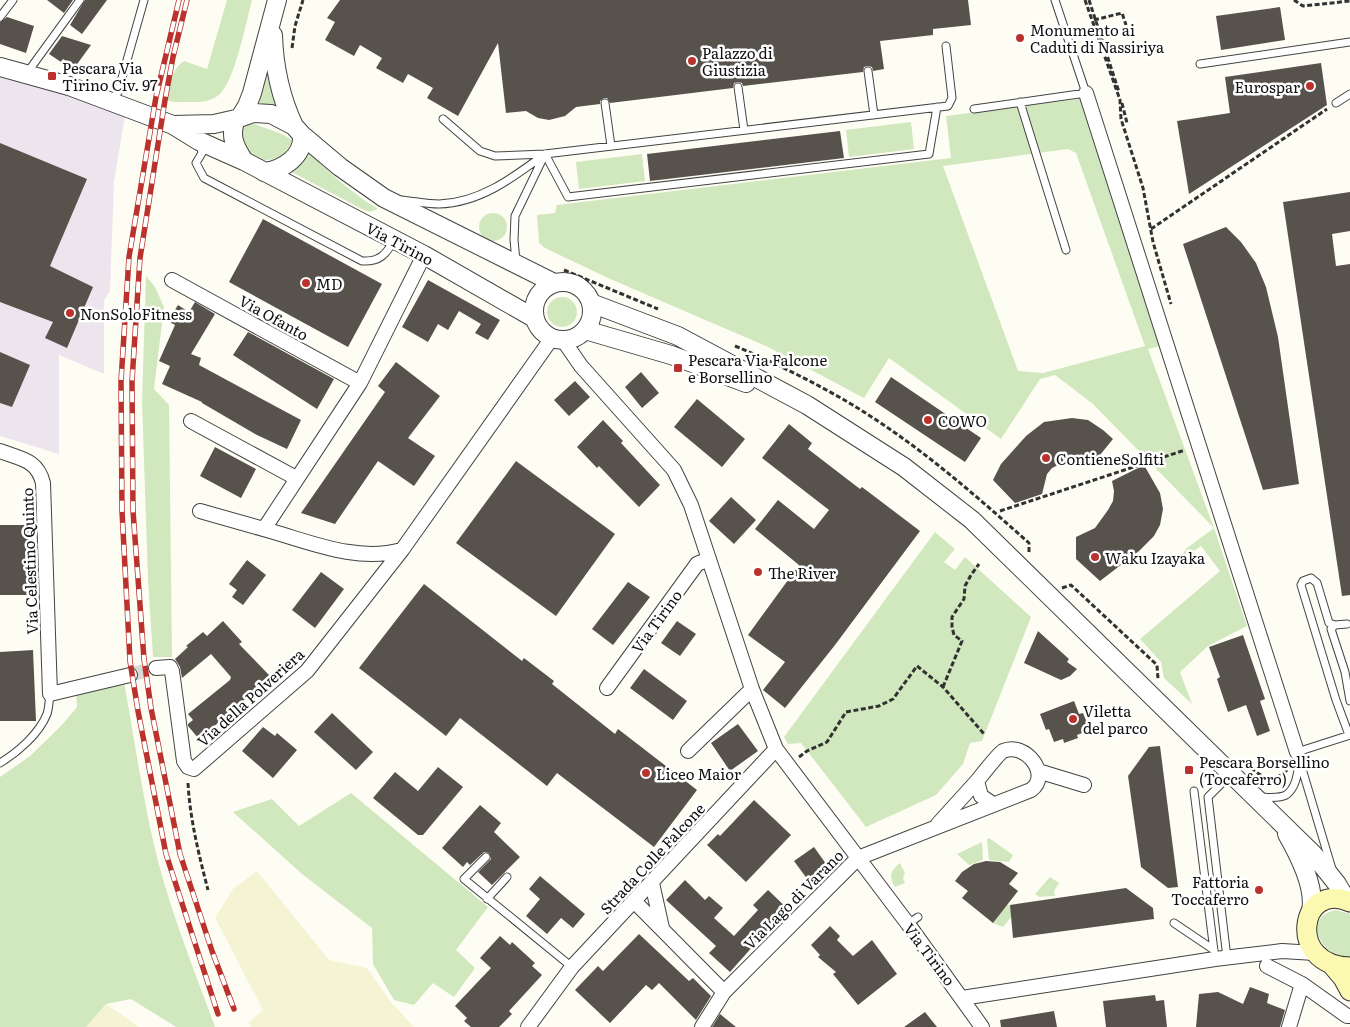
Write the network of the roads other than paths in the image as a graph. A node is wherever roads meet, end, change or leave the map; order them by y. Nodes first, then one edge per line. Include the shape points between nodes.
1 (13, 0) edge
2 (80, 0) edge
3 (144, 0) edge
4 (277, 0) edge
5 (1055, 0) edge
6 (0, 17) edge
7 (272, 22) junction
8 (1350, 42) edge
9 (946, 46) dead end
10 (1200, 64) dead end
11 (0, 66) edge
12 (868, 71) dead end
13 (27, 74) junction
14 (738, 87) dead end
15 (1086, 93) junction
16 (1350, 94) edge
17 (112, 102) junction
18 (1020, 102) junction
19 (606, 103) dead end
20 (1336, 103) road end
21 (937, 107) junction
22 (974, 109) dead end
23 (874, 115) junction
24 (238, 118) junction
25 (443, 119) dead end
26 (173, 125) junction
27 (298, 130) junction
28 (744, 130) junction
29 (199, 141) junction
30 (611, 146) junction
31 (545, 154) junction
32 (244, 161) junction
33 (264, 172) junction
34 (384, 198) junction
35 (394, 240) junction
36 (1066, 250) dead end
37 (424, 255) junction
38 (516, 264) junction
39 (172, 280) dead end
40 (554, 282) junction
41 (591, 303) junction
42 (534, 318) junction
43 (585, 330) junction
44 (558, 339) junction
45 (575, 357) junction
46 (537, 360) junction
47 (360, 383) junction
48 (807, 405) junction
49 (191, 421) dead end
50 (0, 452) edge
51 (296, 478) junction
52 (200, 511) dead end
53 (264, 529) junction
54 (402, 550) junction
55 (709, 559) junction
56 (1347, 624) dead end
57 (1335, 626) junction
58 (163, 668) dead end
59 (130, 675) tunnel mouth
60 (607, 688) dead end
61 (752, 688) junction
62 (50, 694) junction
63 (1350, 701) edge
64 (1349, 735) edge
65 (776, 749) junction
66 (688, 752) dead end
67 (1294, 758) junction
68 (0, 763) edge
69 (1038, 771) junction
70 (1231, 774) junction
71 (977, 781) junction
72 (1084, 785) dead end
73 (1194, 791) dead end
74 (1255, 797) junction
75 (993, 804) junction
76 (1280, 821) junction
77 (934, 828) junction
78 (486, 857) dead end
79 (858, 858) junction
80 (507, 877) dead end
81 (652, 883) junction
82 (1337, 884) junction
83 (487, 899) junction
84 (634, 901) junction
85 (1349, 902) edge
86 (1310, 911) junction
87 (1174, 923) dead end
88 (662, 929) junction
89 (1315, 953) junction
90 (1219, 956) junction
91 (1331, 964) junction
92 (1267, 966) dead end
93 (1350, 966) edge
94 (572, 967) junction
95 (1302, 984) junction
96 (1350, 991) edge
97 (724, 992) junction
98 (962, 998) junction
99 (1350, 1016) edge
100 (528, 1027) edge
101 (702, 1027) edge
102 (982, 1027) edge
103 (1289, 1027) edge

1 - 6 lane
2 - 13 lane
3 - 17 lane via 118,92
4 - 7 street
5 - 15 lane
7 - 24 street via 252,93
7 - 27 street via 278,85
8 - 10 lane
9 - 21 lane via 952,98 948,106
11 - 13 street
12 - 23 lane
13 - 17 street
14 - 28 lane
15 - 18 lane
15 - 67 street via 1256,623
16 - 20 lane
17 - 26 street
18 - 22 lane
18 - 36 lane
19 - 30 lane
21 - 23 lane
21 - 31 lane via 929,154 568,197
23 - 28 lane
24 - 26 street via 207,124
24 - 27 street via 253,113 271,114
24 - 32 street via 232,138
25 - 31 lane via 480,151 495,156
26 - 29 street
27 - 33 street via 302,145 294,158 275,171
27 - 34 street via 340,167
28 - 30 lane
29 - 32 street
29 - 35 lane via 202,153 196,163 209,181 362,261 381,257
30 - 31 lane
31 - 34 lane via 480,196 459,202 438,204
31 - 38 lane via 515,216
32 - 33 street
33 - 35 street, Via Tirino
34 - 38 street
35 - 37 street, Via Tirino
37 - 42 street, Via Tirino
37 - 47 street
38 - 40 street
39 - 47 street, Via Ofanto
40 - 41 street via 563,281 581,287
40 - 42 street via 546,286 535,300
41 - 43 street via 590,322
41 - 48 street via 678,336
42 - 44 street via 544,334
43 - 44 street via 571,339
43 - 48 street via 670,355
44 - 45 street, Via Tirino
44 - 46 street, Via della Polveriera
45 - 46 street via 550,352
45 - 55 street, Via Tirino via 674,470 691,505
46 - 54 street, Via della Polveriera
47 - 51 street
48 - 70 street via 904,468 972,520
49 - 51 street
50 - 62 street, Via Celestino Quinto via 35,465 40,472
51 - 53 street
52 - 53 street
53 - 54 street via 356,554 387,554
54 - 58 street, Via della Polveriera via 307,671 194,769 184,761 172,671
55 - 60 street, Via Tirino via 698,564
55 - 61 street, Via Tirino
56 - 57 lane
57 - 63 lane via 1331,629 1345,672
57 - 64 lane via 1329,623 1317,583 1311,578 1303,582 1301,585
59 - 62 street
61 - 65 street, Via Tirino
61 - 66 street
62 - 68 lane via 40,729
64 - 67 lane
65 - 79 street, Via Tirino
65 - 81 street, Strada Colle Falcone
67 - 74 lane via 1298,767 1296,782 1286,795
67 - 82 lane
69 - 71 street via 1033,760 1014,750 1003,752
69 - 72 street
69 - 75 street via 1036,787
70 - 74 street
70 - 90 lane via 1208,797
71 - 75 street via 981,796
71 - 77 street, Via Lago di Varano
73 - 90 lane
74 - 76 street
75 - 77 street, Via Lago di Varano
76 - 82 street
76 - 86 street via 1305,871 1313,902
77 - 79 street, Via Lago di Varano
78 - 83 lane via 464,879
79 - 97 street, Via Lago di Varano
79 - 98 street, Via Tirino via 913,921
80 - 83 lane
81 - 84 street, Strada Colle Falcone
81 - 88 street
82 - 85 street
83 - 94 lane
84 - 88 street
84 - 94 street, Strada Colle Falcone
85 - 86 main road via 1326,901
86 - 89 main road via 1306,930
87 - 90 lane
88 - 97 street
89 - 90 street, Via Tirino via 1282,951
89 - 91 main road
90 - 98 street, Via Tirino
91 - 93 main road
91 - 96 main road
92 - 95 street
94 - 100 street, Strada Colle Falcone
95 - 99 street
95 - 103 street
97 - 101 street, Via Lago di Varano
98 - 102 street

